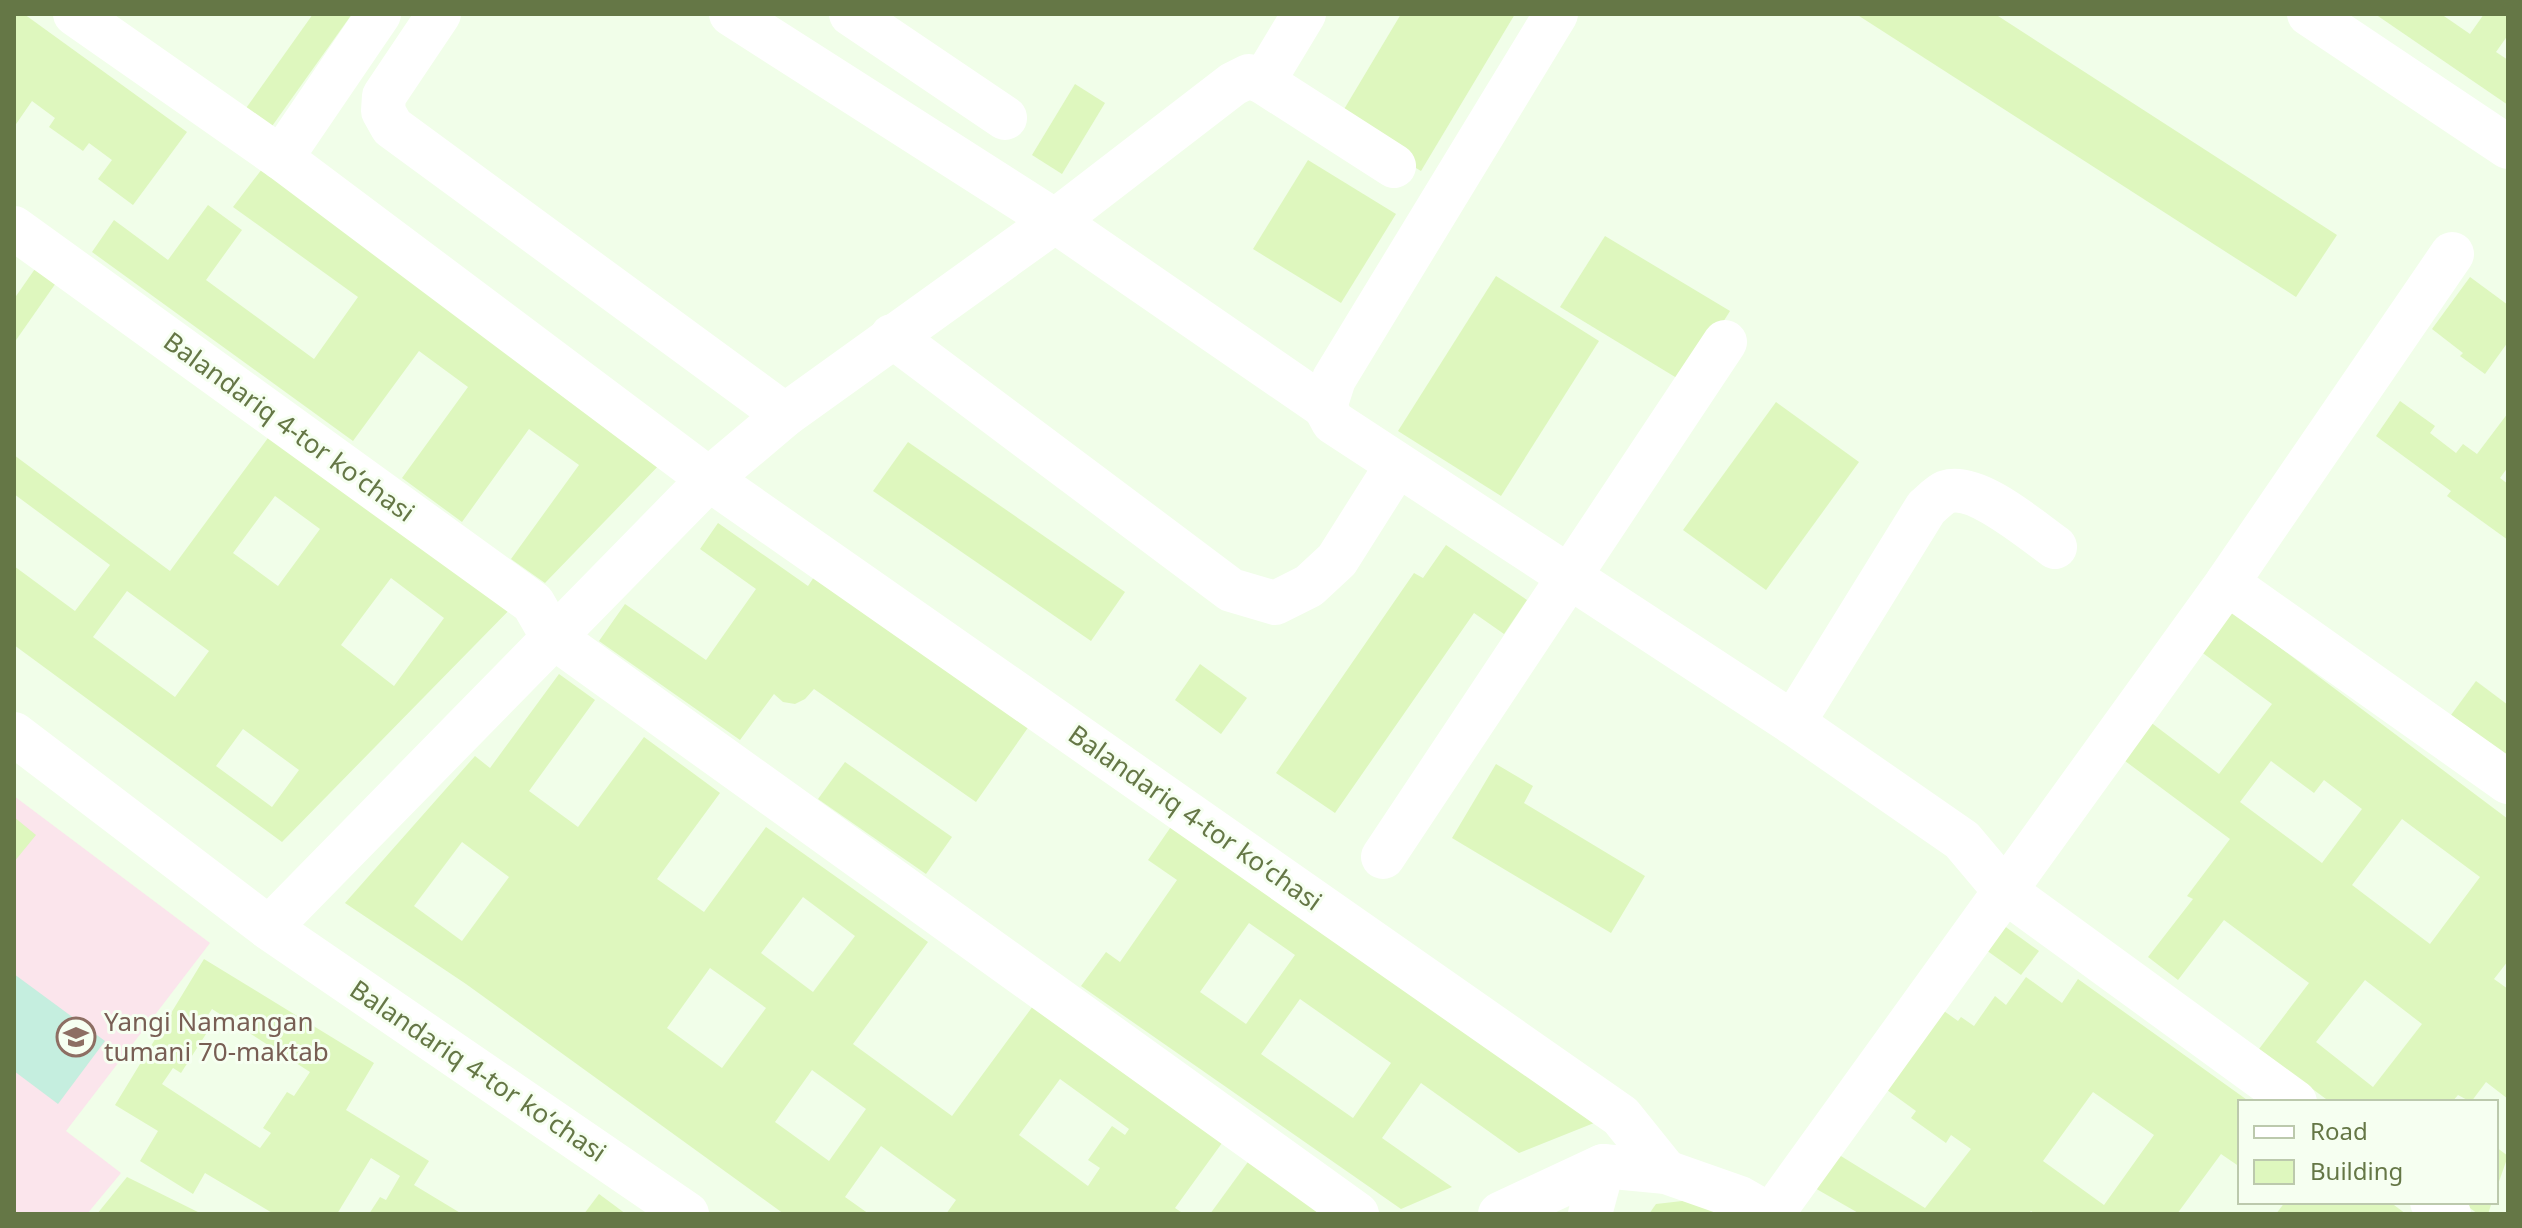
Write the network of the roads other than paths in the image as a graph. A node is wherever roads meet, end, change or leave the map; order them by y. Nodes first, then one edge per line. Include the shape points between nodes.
1 (75, 14) edge
2 (379, 14) edge
3 (439, 14) edge
4 (731, 14) edge
5 (1304, 14) edge
6 (1556, 14) edge
7 (2309, 14) edge
8 (861, 17) edge
9 (1263, 82) junction
10 (1005, 118) dead end
11 (2508, 147) edge
12 (281, 158) junction
13 (1394, 166) dead end
14 (1055, 221) junction
15 (14, 228) edge
16 (2452, 254) dead end
17 (892, 336) junction
18 (1725, 342) dead end
19 (1325, 407) junction
20 (785, 415) junction
21 (1397, 465) junction
22 (709, 479) junction
23 (2055, 547) dead end
24 (1569, 577) junction
25 (2227, 583) junction
26 (552, 636) junction
27 (1793, 723) junction
28 (14, 734) edge
29 (2508, 782) edge
30 (1383, 857) dead end
31 (2005, 891) junction
32 (269, 928) junction
33 (2292, 1100) edge
34 (1603, 1166) junction
35 (1666, 1172) junction
36 (687, 1214) edge
37 (1357, 1214) edge
38 (1500, 1214) edge
39 (1590, 1214) edge
40 (1770, 1214) edge

1 - 12 street, Balandariq 4-tor koʻchasi
2 - 12 street
3 - 20 street via 384,96 383,111 392,127
4 - 14 street
5 - 9 street
6 - 19 street via 1334,379
7 - 11 street
8 - 10 street
9 - 13 street
9 - 14 street via 1249,76 1233,84
12 - 22 street, Balandariq 4-tor koʻchasi
14 - 17 street
14 - 19 street
15 - 26 street, Balandariq 4-tor koʻchasi via 533,603
16 - 25 street
17 - 20 street
17 - 21 street via 1231,590 1275,603 1309,586 1337,560
18 - 24 street
19 - 21 street via 1333,422
20 - 22 street
21 - 24 street
22 - 26 street
22 - 35 street, Balandariq 4-tor koʻchasi via 1621,1116
23 - 27 street via 1978,495 1944,492 1926,508
24 - 27 street
24 - 30 street
25 - 29 street
25 - 31 street
26 - 32 street
26 - 37 street, Balandariq 4-tor koʻchasi
27 - 31 street via 1962,840
28 - 32 street, Balandariq 4-tor koʻchasi
31 - 33 street
31 - 40 street
32 - 36 street, Balandariq 4-tor koʻchasi
34 - 35 street
34 - 38 street
34 - 39 street
35 - 40 street

